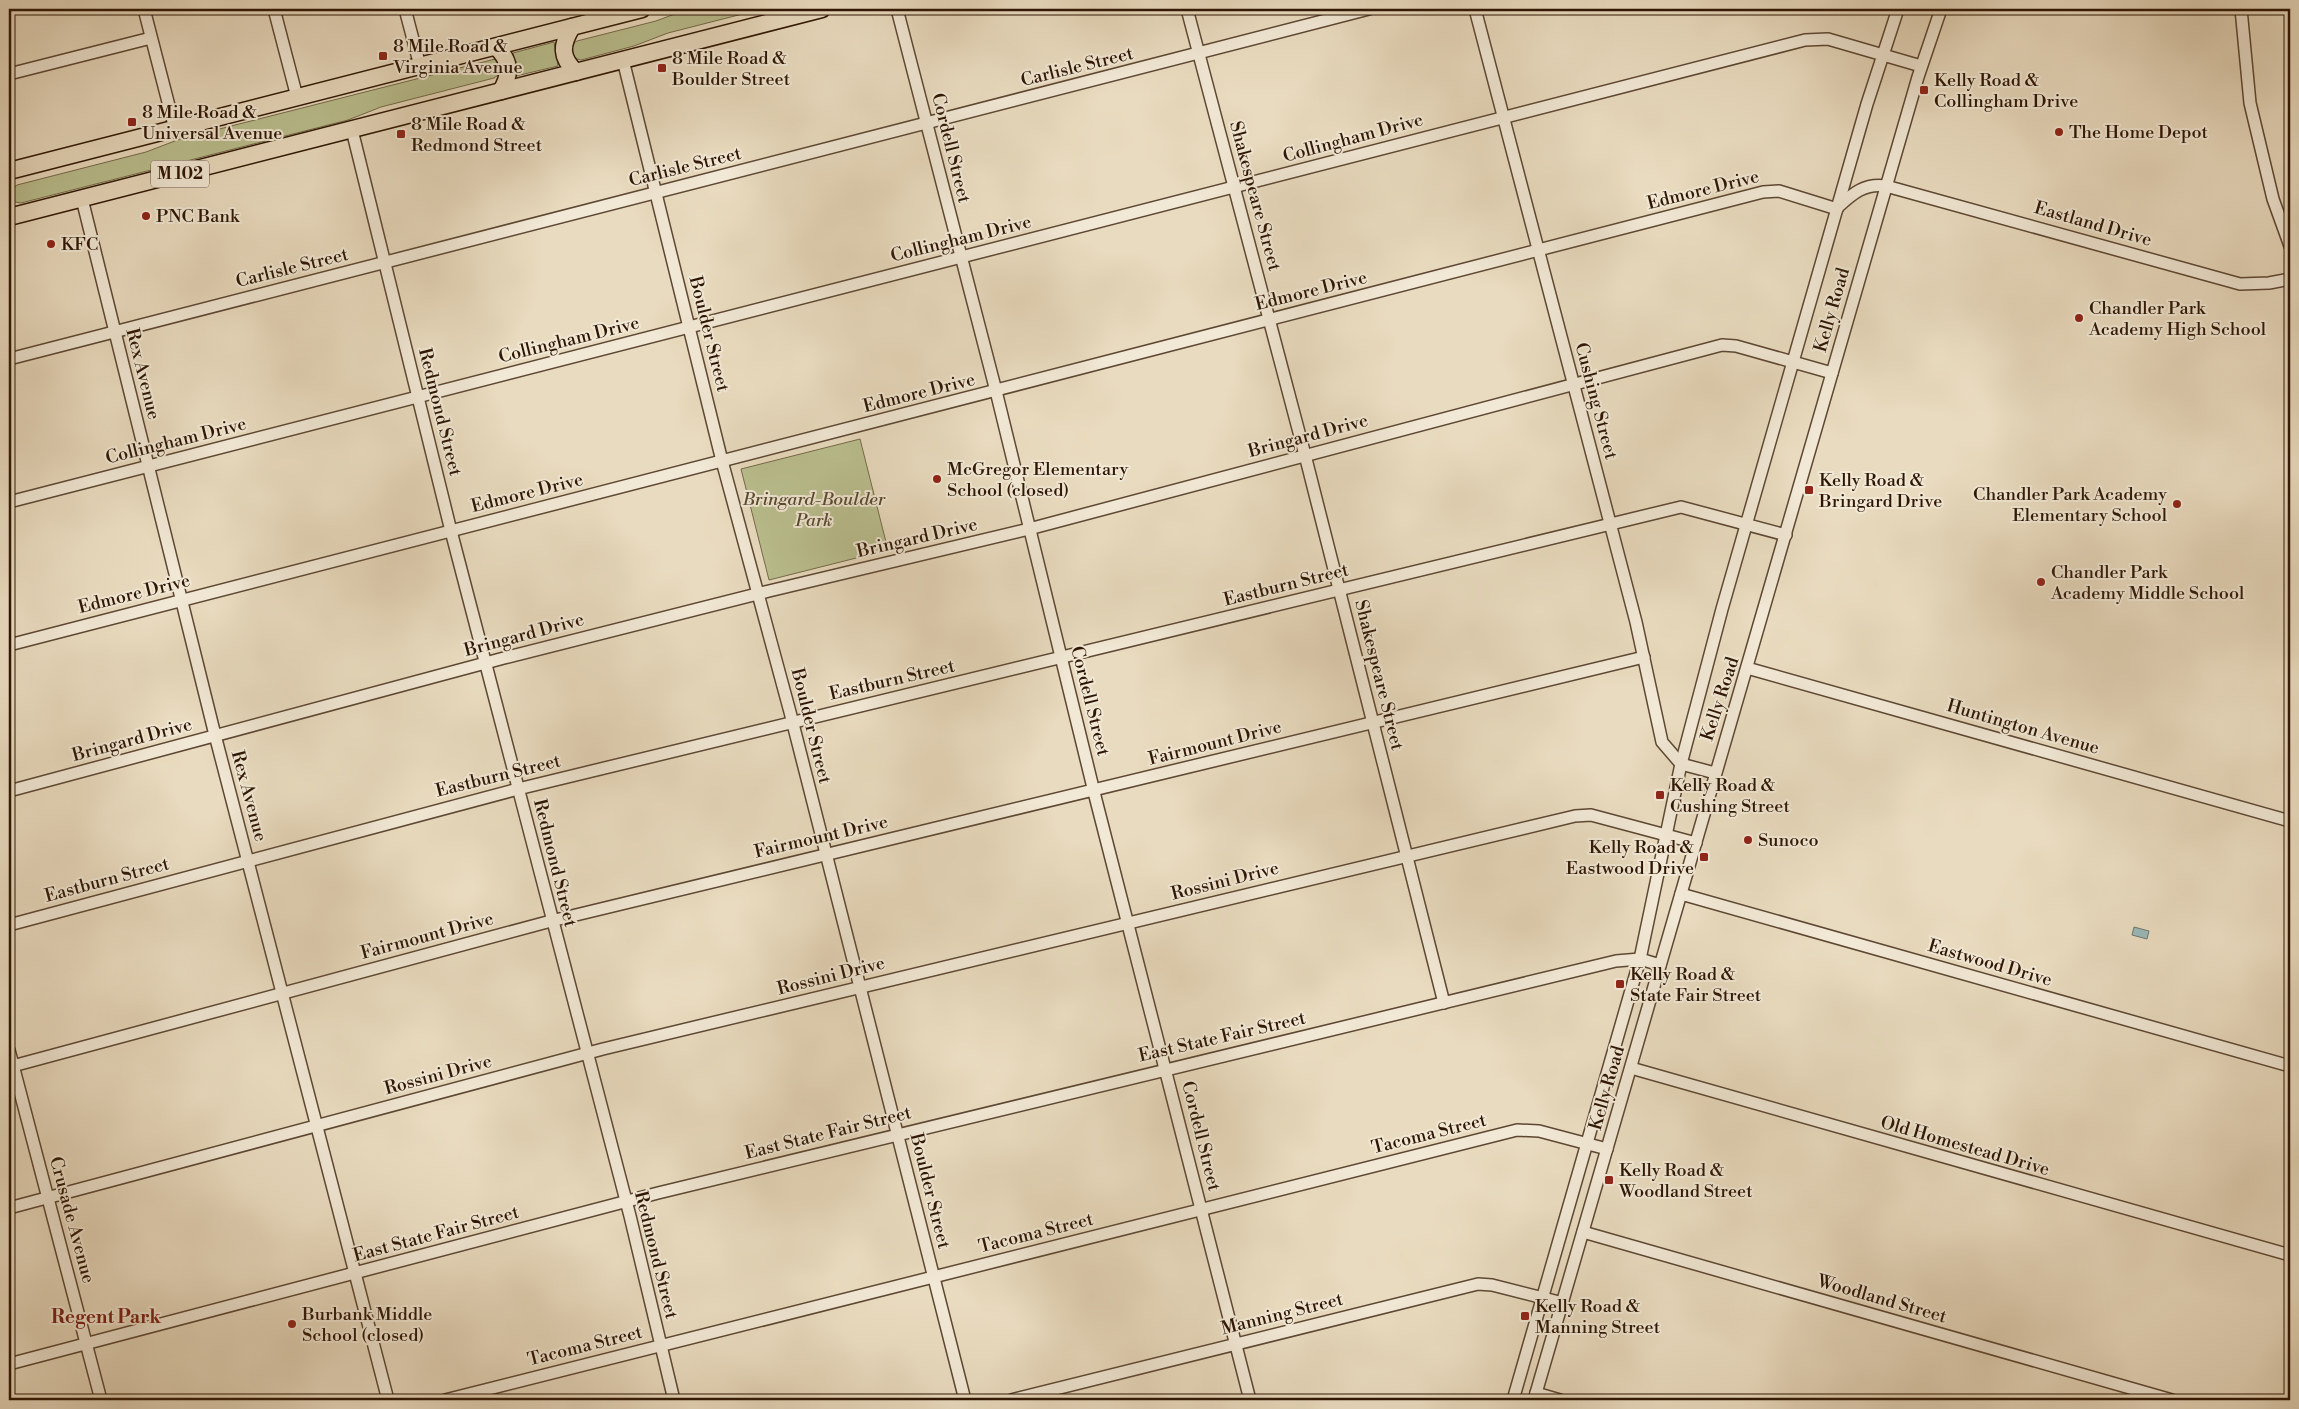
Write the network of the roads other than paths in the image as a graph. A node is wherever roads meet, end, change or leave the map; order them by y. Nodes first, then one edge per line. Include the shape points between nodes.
1 (144, 9) edge
2 (274, 9) edge
3 (405, 9) edge
4 (642, 9) edge
5 (822, 9) edge
6 (896, 9) edge
7 (1187, 9) edge
8 (1369, 9) edge
9 (1476, 9) edge
10 (1898, 9) edge
11 (1941, 9) edge
12 (2241, 9) edge
13 (775, 15) edge
14 (572, 27) junction
15 (151, 38) junction
16 (496, 47) junction
17 (1199, 54) junction
18 (1882, 54) junction
19 (623, 60) junction
20 (420, 66) junction
21 (1921, 66) junction
22 (576, 72) junction
23 (9, 74) edge
24 (501, 92) junction
25 (297, 97) junction
26 (1504, 117) junction
27 (926, 123) junction
28 (175, 129) junction
29 (352, 130) junction
30 (10, 173) edge
31 (1886, 186) junction
32 (1234, 188) junction
33 (656, 192) junction
34 (82, 199) junction
35 (1837, 209) junction
36 (11, 213) edge
37 (2290, 246) edge
38 (1539, 250) junction
39 (961, 257) junction
40 (383, 262) junction
41 (2290, 279) edge
42 (1270, 320) junction
43 (690, 327) junction
44 (114, 332) junction
45 (9, 359) edge
46 (1793, 362) junction
47 (1832, 373) junction
48 (1574, 384) junction
49 (996, 391) junction
50 (418, 397) junction
51 (1305, 455) junction
52 (722, 461) junction
53 (148, 466) junction
54 (9, 502) edge
55 (1611, 524) junction
56 (1747, 524) junction
57 (1029, 530) junction
58 (451, 531) junction
59 (1786, 535) junction
60 (1339, 590) junction
61 (759, 593) junction
62 (182, 600) junction
63 (9, 645) edge
64 (1644, 657) junction
65 (1062, 658) junction
66 (485, 663) junction
67 (1747, 668) junction
68 (792, 722) junction
69 (1373, 723) junction
70 (215, 735) junction
71 (1681, 764) junction
72 (1715, 773) junction
73 (518, 789) junction
74 (1094, 790) junction
75 (9, 791) edge
76 (2290, 821) edge
77 (1666, 834) junction
78 (1696, 843) junction
79 (825, 854) junction
80 (1408, 855) junction
81 (247, 861) junction
82 (1681, 894) junction
83 (551, 921) junction
84 (1127, 923) junction
85 (9, 925) edge
86 (1640, 959) junction
87 (1660, 965) junction
88 (859, 986) junction
89 (283, 993) junction
90 (1444, 1003) junction
91 (9, 1050) edge
92 (587, 1053) junction
93 (11, 1066) edge
94 (2290, 1066) edge
95 (1631, 1068) junction
96 (1166, 1069) junction
97 (317, 1125) junction
98 (897, 1134) junction
99 (1587, 1143) junction
100 (1607, 1149) junction
101 (48, 1198) junction
102 (626, 1202) junction
103 (9, 1208) edge
104 (1202, 1210) junction
105 (1583, 1232) junction
106 (2290, 1256) edge
107 (357, 1274) junction
108 (933, 1277) junction
109 (1542, 1298) junction
110 (1563, 1303) junction
111 (1236, 1344) junction
112 (86, 1345) junction
113 (660, 1345) junction
114 (9, 1364) edge
115 (1535, 1397) edge
116 (101, 1400) edge
117 (388, 1400) edge
118 (445, 1400) edge
119 (674, 1400) edge
120 (965, 1400) edge
121 (1011, 1400) edge
122 (1250, 1400) edge
123 (1513, 1400) edge
124 (1560, 1400) edge
125 (2172, 1400) edge

1 - 15 street
2 - 25 street
3 - 20 street
4 - 14 highway, M 102
5 - 13 highway, M 102
6 - 27 street, Cordell Street
7 - 17 street, Shakespeare Street
8 - 17 street, Carlisle Street
9 - 26 street, Cushing Street
10 - 18 street, Kelly Road
11 - 21 street, Kelly Road
12 - 37 street via 2250,103 2273,199
13 - 19 highway, M 102
14 - 16 highway, M 102
14 - 22 highway via 563,52
15 - 23 street
15 - 28 street
16 - 20 highway, M 102
16 - 24 highway via 505,57 509,70
17 - 27 street, Carlisle Street
17 - 32 street, Shakespeare Street
18 - 21 street, Collingham Drive
18 - 26 street, Collingham Drive via 1814,38
18 - 35 street, Kelly Road
19 - 22 highway, M 102
19 - 33 street, Boulder Street
20 - 25 highway, M 102
21 - 31 street, Kelly Road
22 - 24 highway, M 102
24 - 29 highway, M 102
25 - 28 highway, M 102
26 - 32 street, Collingham Drive
26 - 38 street, Cushing Street
27 - 33 street, Carlisle Street
27 - 39 street, Cordell Street
28 - 30 highway, M 102
29 - 34 highway, M 102
29 - 40 street, Redmond Street
31 - 35 street via 1864,187
31 - 41 street, Eastland Drive via 2240,284
31 - 47 street, Kelly Road
32 - 39 street, Collingham Drive
32 - 42 street, Shakespeare Street
33 - 40 street, Carlisle Street
33 - 43 street, Boulder Street
34 - 36 highway, M 102
34 - 44 street, Rex Avenue
35 - 38 street, Edmore Drive via 1774,190
35 - 46 street, Kelly Road
38 - 42 street, Edmore Drive
38 - 48 street, Cushing Street
39 - 43 street, Collingham Drive
39 - 49 street, Cordell Street
40 - 44 street, Carlisle Street
40 - 50 street, Redmond Street
42 - 49 street, Edmore Drive
42 - 51 street, Shakespeare Street
43 - 50 street, Collingham Drive
43 - 52 street, Boulder Street
44 - 45 street, Carlisle Street
44 - 53 street, Rex Avenue
46 - 47 street, Bringard Drive
46 - 48 street, Bringard Drive via 1722,345
46 - 56 street, Kelly Road
47 - 59 street, Kelly Road
48 - 51 street, Bringard Drive
48 - 55 street, Cushing Street
49 - 52 street, Edmore Drive
49 - 57 street, Cordell Street
50 - 53 street, Collingham Drive
50 - 58 street, Redmond Street
51 - 57 street, Bringard Drive
51 - 60 street, Shakespeare Street
52 - 58 street, Edmore Drive
52 - 61 street, Boulder Street
53 - 54 street, Collingham Drive
53 - 62 street, Rex Avenue
55 - 56 street, Eastburn Street via 1686,507
55 - 60 street, Eastburn Street
55 - 64 street, Cushing Street
56 - 59 street, Eastburn Street
56 - 71 street, Kelly Road
57 - 61 street, Bringard Drive
57 - 65 street, Cordell Street
58 - 62 street, Edmore Drive
58 - 66 street, Redmond Street
59 - 67 street, Kelly Road
60 - 65 street, Eastburn Street
60 - 69 street, Shakespeare Street
61 - 66 street, Bringard Drive
61 - 68 street, Boulder Street
62 - 63 street, Edmore Drive
62 - 70 street, Rex Avenue
64 - 69 street, Fairmount Drive
64 - 71 street, Cushing Street via 1662,742
65 - 68 street, Eastburn Street
65 - 74 street, Cordell Street
66 - 70 street, Bringard Drive
66 - 73 street, Redmond Street
67 - 72 street, Kelly Road
67 - 76 street, Huntington Avenue
68 - 73 street, Eastburn Street
68 - 79 street, Boulder Street
69 - 74 street, Fairmount Drive
69 - 80 street, Shakespeare Street
70 - 75 street, Bringard Drive
70 - 81 street, Rex Avenue
71 - 72 street
71 - 77 street, Kelly Road
72 - 78 street, Kelly Road
73 - 81 street, Eastburn Street
73 - 83 street, Redmond Street
74 - 79 street, Fairmount Drive
74 - 84 street, Cordell Street
77 - 78 street, Rossini Drive
77 - 80 street, Rossini Drive via 1581,814
77 - 86 street, Kelly Road
78 - 82 street, Kelly Road
79 - 83 street, Fairmount Drive
79 - 88 street, Boulder Street
80 - 84 street, Rossini Drive
80 - 90 street, Shakespeare Street
81 - 85 street, Eastburn Street
81 - 89 street, Rex Avenue
82 - 87 street, Kelly Road
82 - 94 street, Eastwood Drive
83 - 89 street, Fairmount Drive
83 - 92 street, Redmond Street
84 - 88 street, Rossini Drive
84 - 96 street, Cordell Street
86 - 87 street, East State Fair Street
86 - 90 street, East State Fair Street via 1616,960
86 - 99 street, Kelly Road
87 - 95 street, Kelly Road
88 - 92 street, Rossini Drive
88 - 98 street, Boulder Street
89 - 93 street, Fairmount Drive
89 - 97 street, Rex Avenue
90 - 96 street, East State Fair Street
91 - 93 street, Crusade Avenue
92 - 97 street, Rossini Drive
92 - 102 street, Redmond Street
93 - 101 street, Crusade Avenue
95 - 100 street, Kelly Road
95 - 106 street, Old Homestead Drive
96 - 98 street, East State Fair Street
96 - 104 street, Cordell Street
97 - 101 street, Rossini Drive
97 - 107 street, Rex Avenue
98 - 102 street, East State Fair Street
98 - 108 street, Boulder Street
99 - 100 street, Tacoma Street
99 - 104 street, Tacoma Street via 1539,1131 1516,1130
99 - 109 street, Kelly Road
100 - 105 street, Kelly Road
101 - 103 street, Rossini Drive
101 - 112 street, Crusade Avenue
102 - 107 street, East State Fair Street
102 - 113 street, Redmond Street
104 - 108 street, Tacoma Street
104 - 111 street, Cordell Street
105 - 110 street, Kelly Road
105 - 125 street, Woodland Street
107 - 112 street, East State Fair Street
107 - 117 street, Rex Avenue
108 - 113 street, Tacoma Street
108 - 120 street, Boulder Street
109 - 110 street, Manning Street
109 - 111 street, Manning Street via 1478,1284
109 - 123 street, Kelly Road
110 - 115 street, Kelly Road
111 - 121 street, Manning Street
111 - 122 street, Cordell Street
112 - 114 street, East State Fair Street
112 - 116 street, Crusade Avenue
113 - 118 street, Tacoma Street
113 - 119 street, Redmond Street
115 - 124 street

